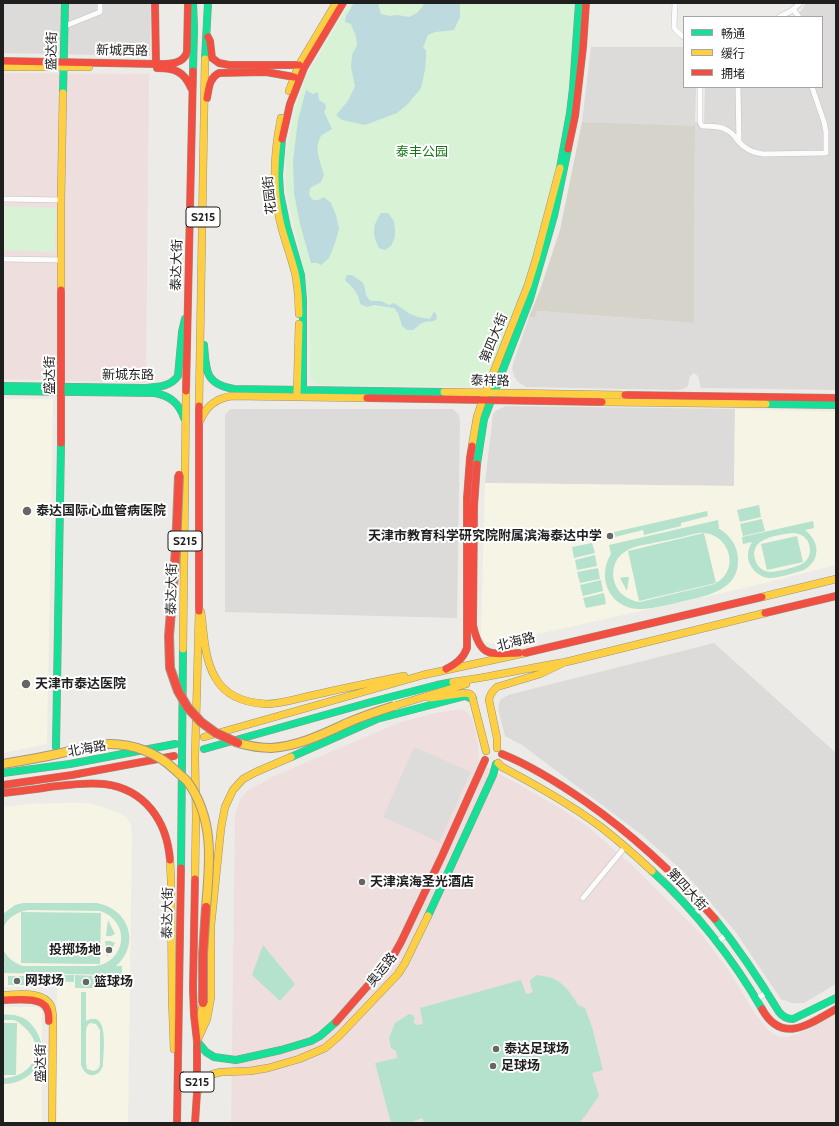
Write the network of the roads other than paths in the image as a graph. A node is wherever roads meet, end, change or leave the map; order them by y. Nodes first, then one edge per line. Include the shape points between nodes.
1 (65, 3) edge
2 (100, 3) edge
3 (155, 3) edge
4 (336, 3) edge
5 (343, 3) edge
6 (580, 3) edge
7 (586, 3) edge
8 (675, 3) edge
9 (800, 3) edge
10 (192, 4) edge
11 (208, 5) edge
12 (793, 10) junction
13 (781, 16) edge
14 (798, 16) edge
15 (65, 26) junction
16 (206, 33) junction
17 (683, 36) edge
18 (3, 61) edge
19 (64, 64) junction
20 (156, 64) junction
21 (299, 65) junction
22 (3, 67) edge
23 (294, 76) junction
24 (700, 88) edge
25 (738, 88) edge
26 (812, 88) edge
27 (192, 91) junction
28 (205, 110) junction
29 (739, 142) junction
30 (3, 199) edge
31 (61, 200) junction
32 (3, 259) edge
33 (61, 260) junction
34 (188, 307) junction
35 (201, 316) junction
36 (3, 386) edge
37 (62, 389) junction
38 (3, 391) edge
39 (300, 394) junction
40 (484, 396) junction
41 (493, 396) junction
42 (836, 398) edge
43 (836, 405) edge
44 (186, 424) junction
45 (198, 425) junction
46 (185, 452) junction
47 (836, 579) edge
48 (821, 582) junction
49 (836, 588) edge
50 (836, 591) edge
51 (836, 596) edge
52 (200, 599) junction
53 (825, 599) junction
54 (525, 652) junction
55 (566, 662) junction
56 (440, 672) junction
57 (423, 675) junction
58 (483, 678) junction
59 (473, 699) junction
60 (418, 700) junction
61 (204, 737) dead end
62 (175, 744) dead end
63 (56, 747) dead end
64 (204, 749) dead end
65 (500, 751) junction
66 (174, 756) dead end
67 (486, 756) junction
68 (3, 764) edge
69 (497, 764) junction
70 (3, 773) edge
71 (3, 785) edge
72 (3, 793) edge
73 (641, 844) junction
74 (625, 847) junction
75 (633, 854) junction
76 (583, 898) dead end
77 (704, 906) junction
78 (694, 914) junction
79 (727, 934) junction
80 (717, 942) junction
81 (768, 992) junction
82 (3, 995) edge
83 (836, 998) edge
84 (3, 1000) edge
85 (756, 1000) junction
86 (48, 1004) junction
87 (836, 1009) edge
88 (196, 1041) junction
89 (177, 1075) junction
90 (197, 1093) junction
91 (48, 1123) edge
92 (52, 1123) edge
93 (177, 1123) edge
94 (195, 1123) edge

1 - 15 main road, 盛达街
2 - 15 street via 100,12
3 - 20 main road
4 - 21 main road, 花园街
5 - 39 main road, 花园街 via 306,64 284,123 279,184 283,210 301,275 304,315
6 - 40 main road, 第四大街 via 573,88 558,176 528,285
7 - 41 main road, 第四大街 via 575,116 554,216 530,299
8 - 17 street via 674,27
9 - 12 street
10 - 20 main road, 新城西路 via 185,57 173,63
10 - 27 main road, 泰达大街 / S215
11 - 16 main road, 泰达大街 / S215
12 - 13 street
12 - 14 street
15 - 19 main road, 盛达街
16 - 21 main road via 213,60 219,63
16 - 28 main road, 泰达大街 / S215
18 - 19 main road, 新城西路
19 - 20 main road, 新城西路
19 - 22 main road, 新城西路
19 - 27 main road, 新城西路 via 171,69 189,80
19 - 31 main road, 盛达街
21 - 23 main road, 花园街
23 - 28 main road via 282,73 243,72 215,74 210,79
23 - 39 main road, 花园街 via 278,132 274,164 277,207 296,276
24 - 29 street via 702,126 725,129
25 - 29 street
26 - 29 street via 824,122 826,153 756,153
27 - 34 main road, 泰达大街 / S215
28 - 35 main road, 泰达大街 / S215
30 - 31 street
31 - 33 main road, 盛达街
32 - 33 street
33 - 37 main road, 盛达街
34 - 37 main road, 新城东路 via 182,332 179,371 175,382 145,388
34 - 44 main road, 泰达大街 / S215
35 - 39 main road, 泰祥路 via 206,372 215,383 234,389
35 - 45 main road, 泰达大街 / S215
36 - 37 main road, 新城东路
37 - 38 main road, 新城东路
37 - 44 main road, 新城东路 via 162,394 177,403
37 - 63 main road, 盛达街
39 - 40 main road, 泰祥路
39 - 45 main road, 泰祥路 via 226,396 215,401 203,412
40 - 41 main road, 泰祥路
40 - 56 main road, 第四大街 via 472,452 467,498 467,648 458,662
41 - 42 main road, 泰祥路
41 - 43 main road, 泰祥路
41 - 54 main road, 第四大街 via 481,431 475,484 473,625 477,643 487,652
44 - 46 main road, 泰达大街 / S215
45 - 52 main road, 泰达大街 / S215
46 - 60 main road, bridge via 179,475 168,650 174,683 192,713 207,728 226,739 266,748 296,744 362,717
46 - 89 main road, 泰达大街 / S215
47 - 48 main road, 北海路
48 - 49 main road via 834,584
48 - 54 main road, 北海路
50 - 53 main road
51 - 53 main road
52 - 57 main road via 212,670 226,690 245,701 274,704 368,683
52 - 88 main road, 泰达大街 / S215 via 195,758 193,988
53 - 55 main road
54 - 56 main road, 北海路
55 - 58 main road
55 - 65 main road via 541,675 497,687 490,694 489,700
56 - 57 main road, 北海路
57 - 61 main road, 北海路
58 - 60 main road
58 - 64 main road via 437,685
59 - 60 main road via 470,694 465,693
59 - 67 main road
59 - 88 main road via 460,697 378,719 252,773 235,787 225,805 221,832 211,925 209,1009
62 - 70 main road, 北海路 via 70,764
65 - 67 main road via 492,747
65 - 69 main road via 502,759
65 - 73 main road, 第四大街 via 565,787
66 - 71 main road, 北海路
67 - 69 main road, 第四大街 via 490,764
67 - 88 main road, 奥运路 via 401,942 384,968 339,1019 311,1041 236,1060 214,1057
68 - 88 main road, bridge via 117,744 157,756 175,768 194,790 202,806 210,841 203,1003
69 - 74 main road, 第四大街 via 548,792 601,827
69 - 90 main road, 奥运路 via 441,889 398,974 332,1043 323,1049 268,1067 214,1074
72 - 89 main road via 88,783 108,784 134,794 158,818 170,851 172,1023
73 - 75 street
73 - 77 main road, 第四大街
74 - 75 main road, 第四大街
74 - 76 street
75 - 78 main road, 第四大街
77 - 78 street
77 - 79 main road, 第四大街
78 - 80 main road, 第四大街
79 - 80 street
79 - 81 main road, 第四大街
80 - 85 main road, 第四大街
81 - 83 main road, 第四大街 via 779,1012 788,1019 793,1019
81 - 85 street
82 - 86 main road via 37,995 47,1000
84 - 86 main road via 33,1000
85 - 87 main road, 第四大街 via 773,1025 786,1030 801,1027
86 - 91 main road, 盛达街
86 - 92 main road, 盛达街 via 53,1010
88 - 90 main road, 泰达大街 / S215
89 - 93 main road, 泰达大街
90 - 94 main road, 泰达大街 / S215

